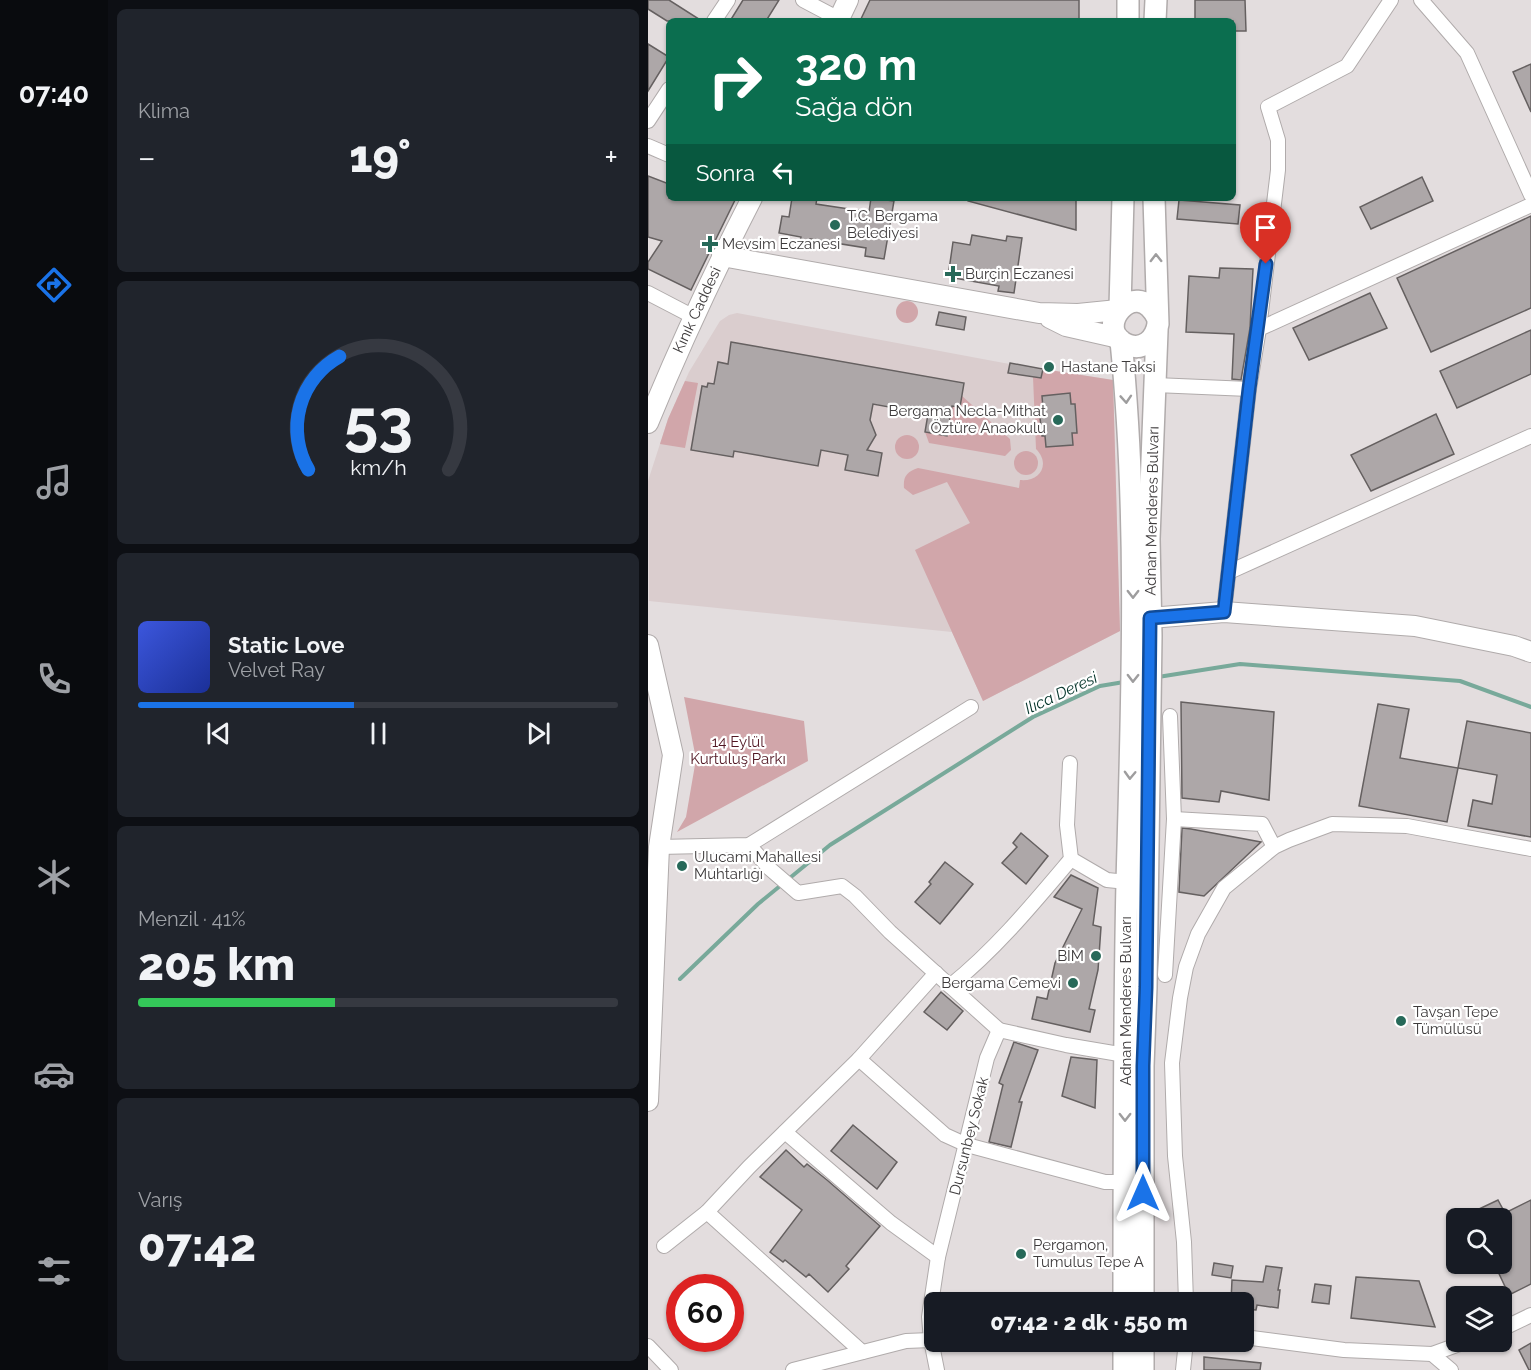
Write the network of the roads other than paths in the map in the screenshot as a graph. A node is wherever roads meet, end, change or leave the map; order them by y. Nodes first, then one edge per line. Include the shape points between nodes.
1 (728, 0) edge
2 (803, 0) edge
3 (848, 0) edge
4 (1128, 0) edge
5 (1156, 0) edge
6 (1391, 0) edge
7 (1421, 0) edge
8 (716, 18) edge
9 (834, 18) edge
10 (839, 18) edge
11 (1128, 18) edge
12 (1155, 18) edge
13 (666, 94) edge
14 (648, 121) edge
15 (648, 146) edge
16 (666, 154) edge
17 (1531, 195) edge
18 (750, 201) edge
19 (1123, 201) edge
20 (1154, 201) edge
21 (1531, 205) edge
22 (722, 256) junction
23 (648, 293) edge
24 (1119, 309) junction
25 (1039, 313) junction
26 (694, 317) junction
27 (1157, 324) junction
28 (1258, 329) junction
29 (1120, 339) junction
30 (1155, 385) junction
31 (1249, 389) junction
32 (648, 423) edge
33 (1531, 436) edge
34 (1229, 572) junction
35 (1224, 612) junction
36 (1145, 631) junction
37 (648, 645) edge
38 (1531, 652) edge
39 (971, 707) dead end
40 (1150, 717) junction
41 (1070, 763) dead end
42 (1173, 819) junction
43 (749, 845) junction
44 (1274, 847) junction
45 (1531, 849) edge
46 (655, 857) edge
47 (1071, 859) junction
48 (1127, 882) junction
49 (1186, 967) junction
50 (936, 973) junction
51 (1165, 975) junction
52 (950, 986) junction
53 (1146, 987) junction
54 (999, 1030) junction
55 (1125, 1056) junction
56 (859, 1059) junction
57 (648, 1101) edge
58 (785, 1132) junction
59 (967, 1145) junction
60 (1124, 1182) junction
61 (707, 1212) junction
62 (664, 1246) dead end
63 (938, 1257) junction
64 (933, 1292) edge
65 (1124, 1292) edge
66 (1143, 1292) edge
67 (1186, 1292) edge
68 (1531, 1315) edge
69 (1512, 1324) edge
70 (1254, 1338) edge
71 (924, 1340) edge
72 (648, 1346) edge
73 (1446, 1349) edge
74 (862, 1352) junction
75 (933, 1352) edge
76 (1124, 1352) edge
77 (1143, 1352) edge
78 (1185, 1352) edge
79 (1432, 1354) junction
80 (1446, 1368) edge
81 (671, 1370) edge
82 (793, 1370) edge
83 (936, 1370) edge
84 (1124, 1370) edge
85 (1143, 1370) edge
86 (1183, 1370) edge

1 - 8 street
2 - 9 street
3 - 10 main road
4 - 11 main road
5 - 12 main road
6 - 28 street via 1347,66 1268,107 1278,140 1278,170
7 - 17 street via 1467,53
13 - 14 street
15 - 16 street
18 - 22 main road, Kınık Caddesi
19 - 24 main road
27 -> 20 main road, Adnan Menderes Bulvarı
21 - 28 street
22 - 25 main road
22 - 26 main road, Kınık Caddesi
23 - 26 street
24 - 25 main road
24 - 27 main road via 1127,303 1141,302 1148,305
24 - 29 main road via 1113,324
25 - 29 main road via 1066,326
26 - 32 main road, Kınık Caddesi
27 - 29 main road via 1150,341 1139,346
27 - 30 main road, Adnan Menderes Bulvarı
28 - 31 street
29 -> 36 main road, Adnan Menderes Bulvarı
30 - 31 street
30 - 36 main road, Adnan Menderes Bulvarı
31 - 34 street
33 - 34 street
34 - 35 street
35 - 36 main road
35 - 38 main road via 1415,626
36 - 40 main road, Adnan Menderes Bulvarı
37 - 46 main road via 673,755
39 - 43 street
40 - 42 street
40 -> 48 main road, Adnan Menderes Bulvarı
40 - 53 main road, Adnan Menderes Bulvarı
41 - 47 street via 1067,825
42 - 44 street via 1262,824
42 - 51 street
43 - 46 street
43 - 50 street via 798,893 842,886
44 - 45 street via 1332,824 1407,826
44 - 49 street via 1224,888 1198,934
46 - 57 main road
47 - 48 street via 1107,880
47 - 52 street via 993,947
48 - 55 main road, Adnan Menderes Bulvarı
49 - 51 street
49 - 67 street via 1172,1063
50 - 52 street
50 - 56 street
51 - 53 street
52 - 54 street
53 - 66 main road, Adnan Menderes Bulvarı
54 - 55 street
54 - 59 street, Dursunbey Sokak via 987,1058
55 -> 60 main road, Adnan Menderes Bulvarı
56 - 58 street
56 - 59 street via 945,1135
58 - 61 street
58 - 63 street
59 - 60 street via 1106,1182
59 - 63 street, Dursunbey Sokak
60 - 65 main road, Adnan Menderes Bulvarı
61 - 62 street
61 - 74 street
63 - 64 street, Dursunbey Sokak
68 - 69 street
70 - 79 street via 1344,1350
71 - 74 street
72 - 81 street
73 - 79 street
74 - 82 street
75 - 83 street, Dursunbey Sokak
76 - 84 main road
77 - 85 main road
78 - 86 street
79 - 80 street

